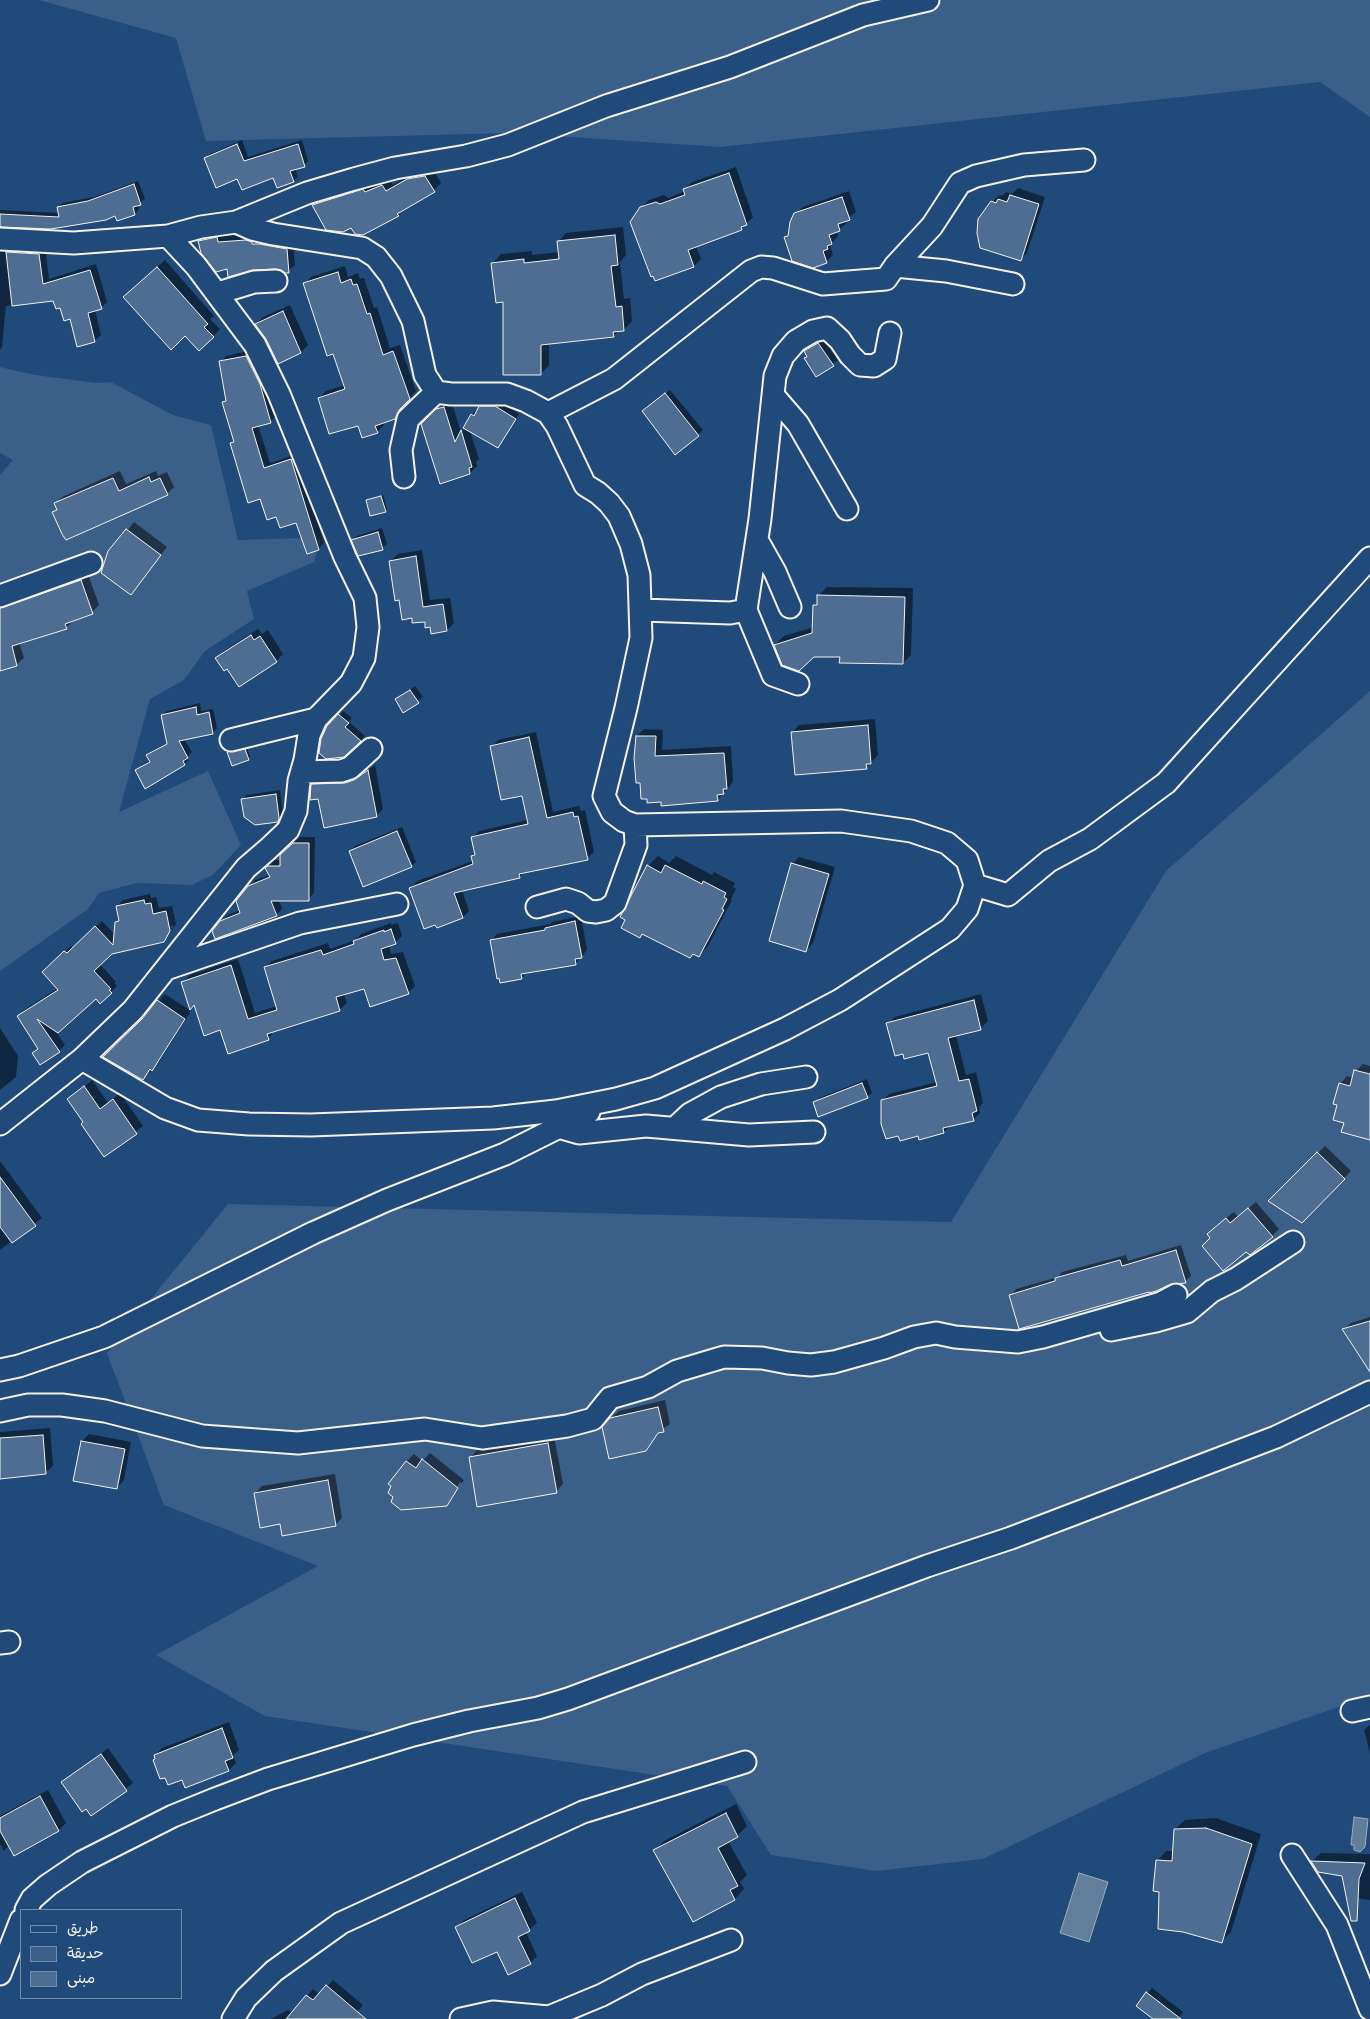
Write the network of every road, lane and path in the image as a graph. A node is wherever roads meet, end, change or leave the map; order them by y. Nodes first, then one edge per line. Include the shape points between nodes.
1 (928, 0) edge
2 (1084, 160) dead end
3 (236, 222) junction
4 (168, 236) junction
5 (0, 239) edge
6 (895, 266) junction
7 (276, 281) dead end
8 (1013, 284) dead end
9 (218, 293) junction
10 (890, 333) dead end
11 (436, 392) junction
12 (774, 394) junction
13 (548, 413) junction
14 (404, 477) dead end
15 (847, 509) dead end
16 (757, 540) junction
17 (1370, 558) edge
18 (91, 563) dead end
19 (0, 596) edge
20 (790, 607) dead end
21 (641, 610) junction
22 (746, 610) junction
23 (798, 684) dead end
24 (316, 719) junction
25 (232, 740) dead end
26 (371, 749) dead end
27 (302, 772) junction
28 (635, 824) junction
29 (975, 885) junction
30 (397, 904) dead end
31 (537, 907) dead end
32 (166, 969) junction
33 (82, 1059) junction
34 (806, 1077) dead end
35 (616, 1099) junction
36 (0, 1124) edge
37 (558, 1127) junction
38 (675, 1128) junction
39 (814, 1132) dead end
40 (1293, 1242) dead end
41 (1176, 1295) dead end
42 (1043, 1337) junction
43 (0, 1370) edge
44 (1370, 1392) edge
45 (0, 1411) edge
46 (745, 1762) dead end
47 (1292, 1855) dead end
48 (27, 1909) edge
49 (20, 1923) edge
50 (731, 1940) dead end
51 (0, 1974) edge
52 (1370, 2008) edge
53 (550, 2018) edge
54 (233, 2019) edge
55 (461, 2019) edge

1 - 3 street via 863,15 730,67 606,106 508,145 354,179 307,193
2 - 6 street via 1024,165 960,183 932,226
3 - 4 street
3 - 11 street via 273,234 362,248 376,257 391,276 413,322 425,375
4 - 5 street via 74,242
4 - 9 street
6 - 8 street via 946,271
6 - 13 street via 886,279 823,284 773,268 761,267 751,271 614,379
7 - 9 street via 254,282
9 - 24 street via 260,353 283,402 344,557 365,598 368,627 364,658 351,683
10 - 12 street via 885,359 874,366 860,365 827,328 813,331 796,341 783,356 775,376
11 - 13 street via 507,394
11 - 14 street via 408,419 401,450
12 - 15 street via 798,424
12 - 16 street
13 - 21 street via 585,485 604,498 619,516 639,575
16 - 20 street
16 - 22 street
17 - 29 street via 1166,783 1090,839 1049,861 1008,895
18 - 19 street
21 - 22 street via 730,613
21 - 28 street via 638,656 604,796 612,812
22 - 23 street via 773,675
24 - 25 street
24 - 27 street via 308,735
26 - 27 street via 350,768 341,771
27 - 32 street via 296,811 288,830 246,868
28 - 29 street via 841,821 910,831 946,843 967,860
28 - 31 street via 636,845 615,904 596,912 566,899
29 - 35 street via 967,909 950,929 840,1000 664,1084
30 - 32 street via 300,923
32 - 33 street via 133,1010
33 - 35 street via 166,1108 198,1120 250,1124 493,1118 556,1111
33 - 36 street
34 - 38 street via 761,1084 721,1097 690,1114
35 - 37 street
37 - 38 street via 579,1133 646,1126
37 - 43 street via 505,1154 386,1200 313,1233 104,1337
38 - 39 street via 749,1135
40 - 42 street via 1212,1291 1187,1312 1101,1332
41 - 42 street via 1161,1303
42 - 45 street via 1018,1342 936,1333 834,1362 811,1364 724,1357 677,1371 648,1387 610,1398 593,1419 567,1426 482,1438 425,1429 298,1443 202,1436 105,1411 62,1405 28,1405
44 - 48 street via 1276,1437 568,1699 414,1735 277,1776 215,1799 173,1816 82,1862 48,1885 32,1899
46 - 54 street via 583,1812 341,1923 274,1971 246,1998
47 - 52 street via 1338,1925
49 - 51 street
50 - 53 street via 642,1974
53 - 55 street via 493,2012

